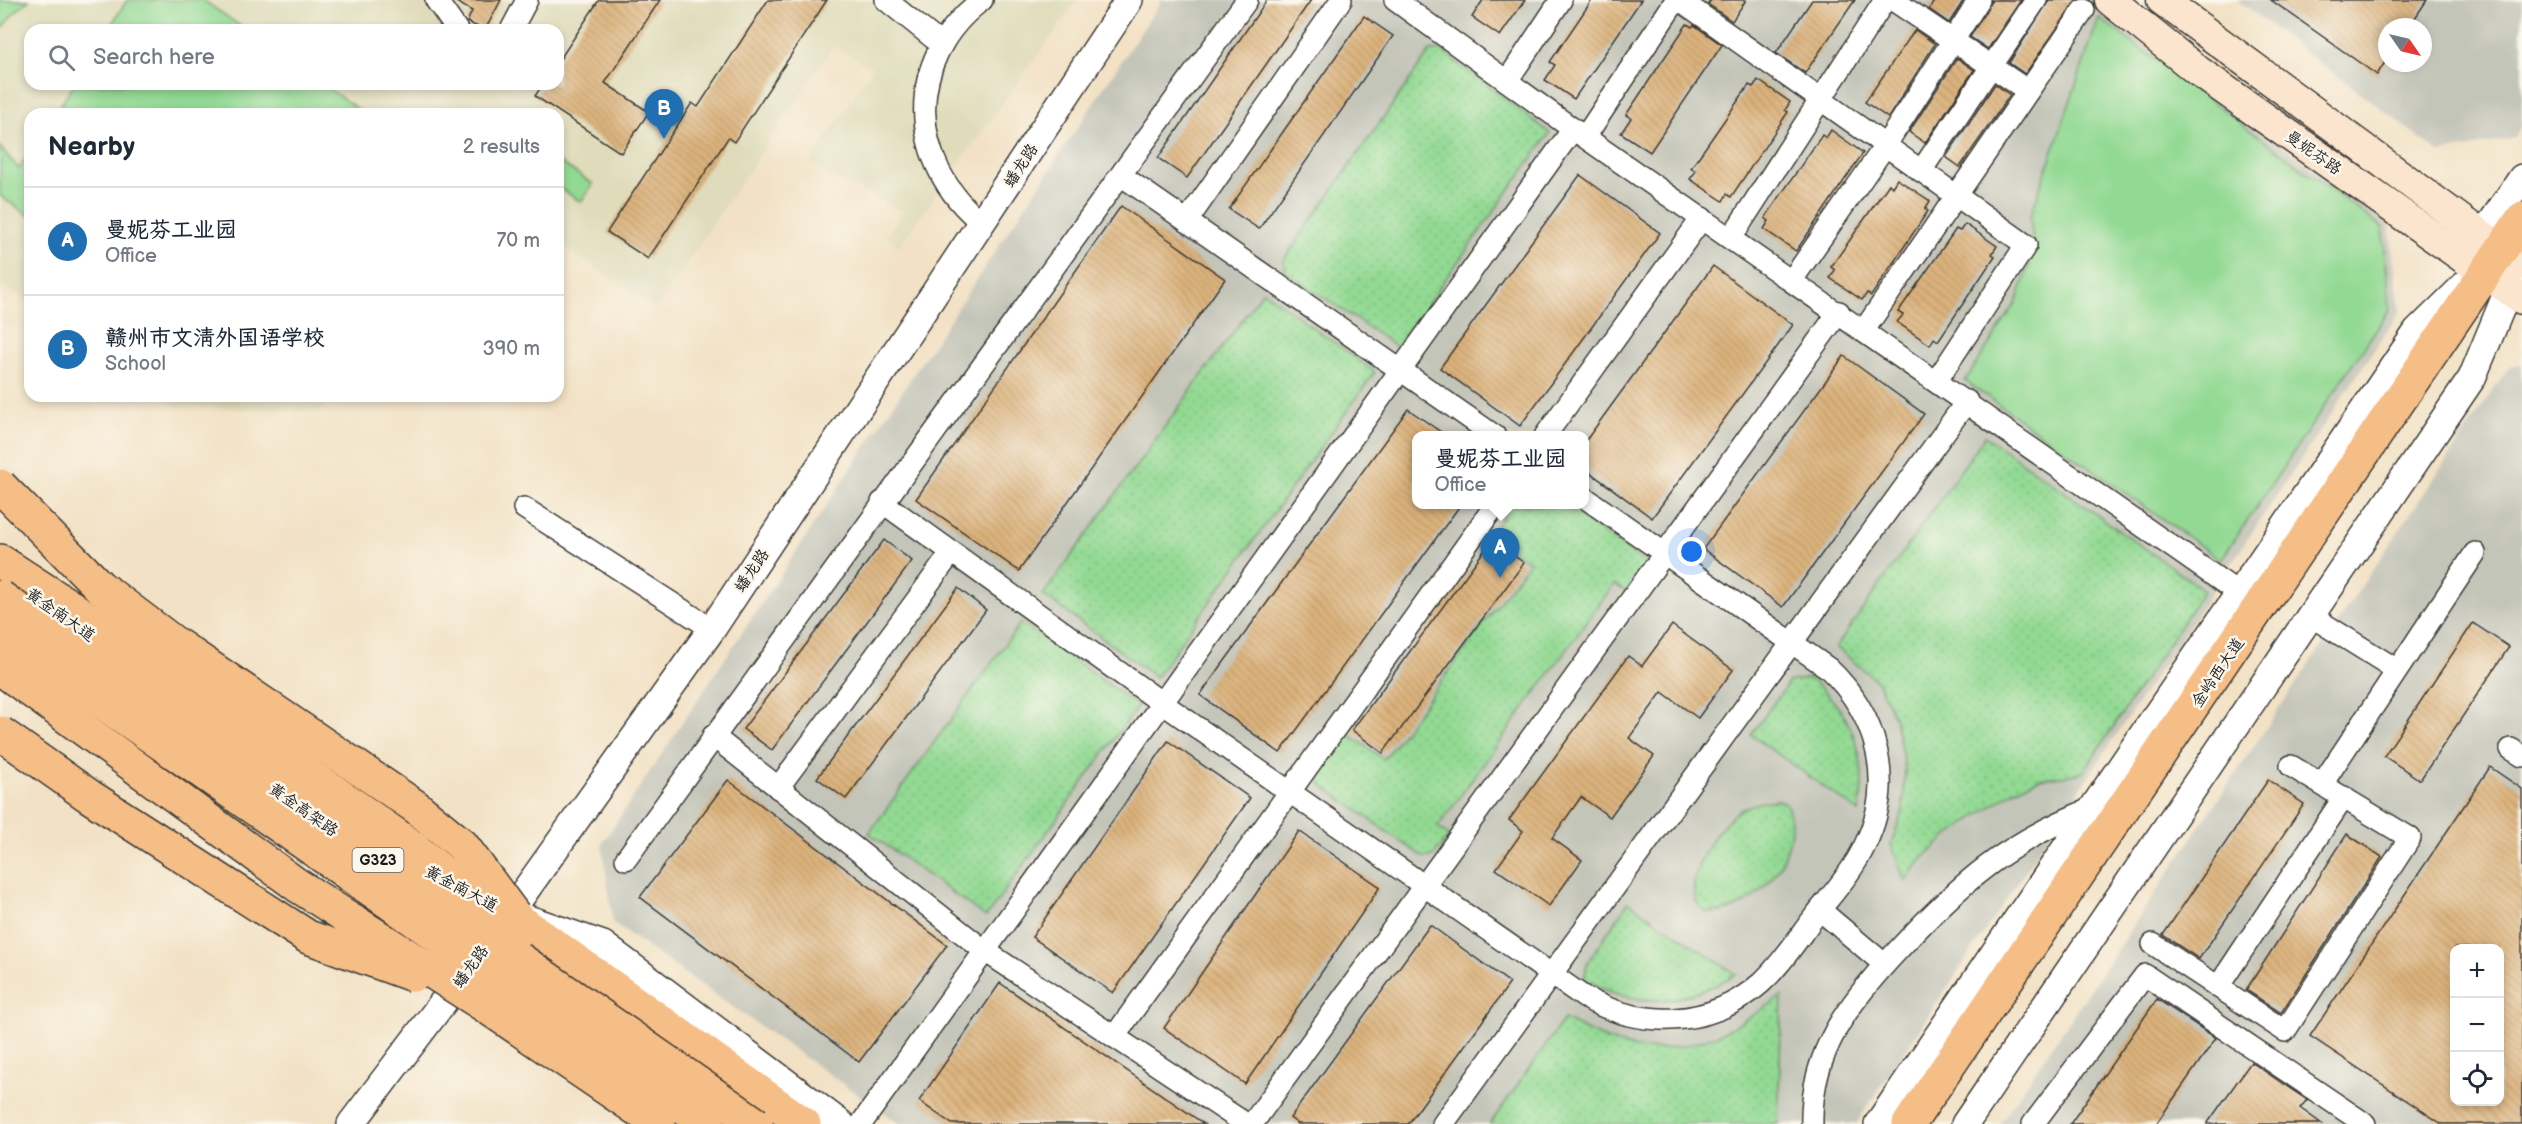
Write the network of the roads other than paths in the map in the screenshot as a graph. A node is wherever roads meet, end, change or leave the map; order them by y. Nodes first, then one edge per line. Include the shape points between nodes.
1 (436, 0) edge
2 (527, 0) edge
3 (886, 0) edge
4 (982, 0) edge
5 (1129, 0) edge
6 (1247, 0) edge
7 (1341, 0) edge
8 (1395, 0) edge
9 (1561, 0) edge
10 (1678, 0) edge
11 (1885, 0) edge
12 (1893, 0) edge
13 (1979, 0) edge
14 (2036, 0) edge
15 (2162, 0) edge
16 (2097, 5) edge
17 (453, 24) edge
18 (514, 24) edge
19 (1953, 40) junction
20 (942, 45) junction
21 (1991, 66) junction
22 (1507, 81) junction
23 (2028, 91) junction
24 (1820, 100) junction
25 (1579, 133) junction
26 (1885, 146) junction
27 (1921, 171) junction
28 (1122, 176) junction
29 (2522, 178) edge
30 (1956, 196) junction
31 (2522, 201) edge
32 (1702, 218) junction
33 (2522, 219) edge
34 (1187, 221) junction
35 (982, 224) junction
36 (1731, 237) junction
37 (2504, 270) edge
38 (1792, 280) junction
39 (1839, 312) junction
40 (1864, 330) junction
41 (1401, 370) junction
42 (1937, 380) junction
43 (1967, 401) junction
44 (1490, 431) edge
45 (1548, 431) edge
46 (0, 486) edge
47 (1589, 500) edge
48 (882, 502) junction
49 (524, 508) dead end
50 (1492, 509) edge
51 (952, 552) junction
52 (1664, 553) junction
53 (2475, 553) dead end
54 (0, 561) edge
55 (0, 572) edge
56 (0, 597) edge
57 (2250, 601) junction
58 (2311, 616) junction
59 (711, 630) junction
60 (0, 631) edge
61 (1792, 642) junction
62 (0, 668) edge
63 (2397, 670) junction
64 (1162, 703) junction
65 (0, 733) edge
66 (713, 736) junction
67 (2291, 766) dead end
68 (2322, 784) junction
69 (778, 788) junction
70 (1290, 791) junction
71 (2344, 797) junction
72 (2093, 808) junction
73 (626, 859) dead end
74 (1424, 885) junction
75 (1820, 910) junction
76 (509, 913) junction
77 (2153, 944) dead end
78 (985, 951) junction
79 (543, 955) junction
80 (1884, 964) junction
81 (470, 966) junction
82 (1552, 974) junction
83 (2218, 987) junction
84 (488, 1007) junction
85 (1114, 1037) junction
86 (778, 1121) edge
87 (351, 1124) edge
88 (633, 1124) edge
89 (659, 1124) edge
90 (687, 1124) edge
91 (707, 1124) edge
92 (841, 1124) edge
93 (861, 1124) edge
94 (1246, 1124) edge
95 (1251, 1124) edge
96 (1443, 1124) edge
97 (1812, 1124) edge
98 (1878, 1124) edge
99 (1909, 1124) edge
100 (1935, 1124) edge
101 (1965, 1124) edge
102 (2033, 1124) edge
103 (2365, 1124) edge

1 - 17 street
2 - 18 street
3 - 20 street
4 - 20 street via 958,21
5 - 35 street, 蟠龙路
6 - 28 street
7 - 34 street
8 - 22 street
9 - 22 street
10 - 24 street
10 - 25 street
11 - 24 street
12 - 19 street
13 - 19 street
14 - 21 street
15 - 37 main road, 曼妮芬路
16 - 23 street
16 - 37 main road, 曼妮芬路
19 - 21 street
19 - 26 street
20 - 35 street via 926,90 925,128 929,146 943,182
21 - 23 street
21 - 27 street
22 - 25 street
23 - 30 street
24 - 26 street
24 - 36 street
25 - 32 street
25 - 41 street
26 - 27 street
26 - 38 street
27 - 30 street
28 - 34 street
28 - 48 street
29 - 37 street
30 - 40 street
30 - 42 street via 2026,245
31 - 37 street
32 - 36 street
32 - 45 street
33 - 37 main road, 金岭西大道
34 - 41 street
35 - 59 street, 蟠龙路
36 - 38 street
37 - 57 main road, 金岭西大道
37 - 57 street via 2417,332
37 - 58 street via 2472,378
37 - 100 main road, 金岭西大道
38 - 39 street
39 - 40 street
39 - 52 street
40 - 42 street
41 - 44 street
41 - 64 street
42 - 43 street
43 - 57 street
43 - 61 street
46 - 79 main road, bridge via 100,587 174,643 416,807 462,845
47 - 52 street
48 - 51 street
48 - 66 street
49 - 59 street
50 - 70 street
51 - 64 street
51 - 69 street
52 - 61 street
52 - 74 street
53 - 63 street
54 - 79 main road, bridge via 406,842
55 - 76 main road, 黄金南大道 via 128,660 312,796 411,861
56 - 86 main road, 黄金高架路 / G323, bridge
57 - 72 street
57 - 99 main road, 金岭西大道
58 - 63 street
58 - 101 street
59 - 76 street, 蟠龙路
60 - 81 main road via 97,696 278,837
60 - 91 main road, 黄金高架路 / G323, bridge
61 - 75 street via 1827,668 1854,696 1872,730 1880,768 1878,808 1865,846
61 - 82 street
62 - 84 main road, bridge via 297,885
63 - 68 street
64 - 70 street
64 - 78 street
65 - 84 main road, bridge via 89,796 308,937 386,963
66 - 69 street
66 - 73 street
67 - 68 street
68 - 71 street
69 - 78 street
70 - 74 street
70 - 85 street
71 - 83 street
71 - 83 street via 2410,838 2285,1031
72 - 80 street via 2035,833 1981,868
72 - 98 street
74 - 82 street
74 - 95 street
75 - 80 street
75 - 82 street via 1761,983 1728,1006 1689,1018 1651,1020 1616,1013
76 - 81 street, 蟠龙路
76 - 86 main road, 黄金南大道
76 - 92 street via 603,945
77 - 83 street
78 - 85 street
78 - 93 street
79 - 86 main road
80 - 97 street via 1843,1014 1828,1041 1813,1090
81 - 87 street, 蟠龙路
81 - 88 street via 541,1058
81 - 90 main road via 529,1005
82 - 96 street
84 - 89 main road, bridge
85 - 94 street
102 - 103 street via 2145,975

